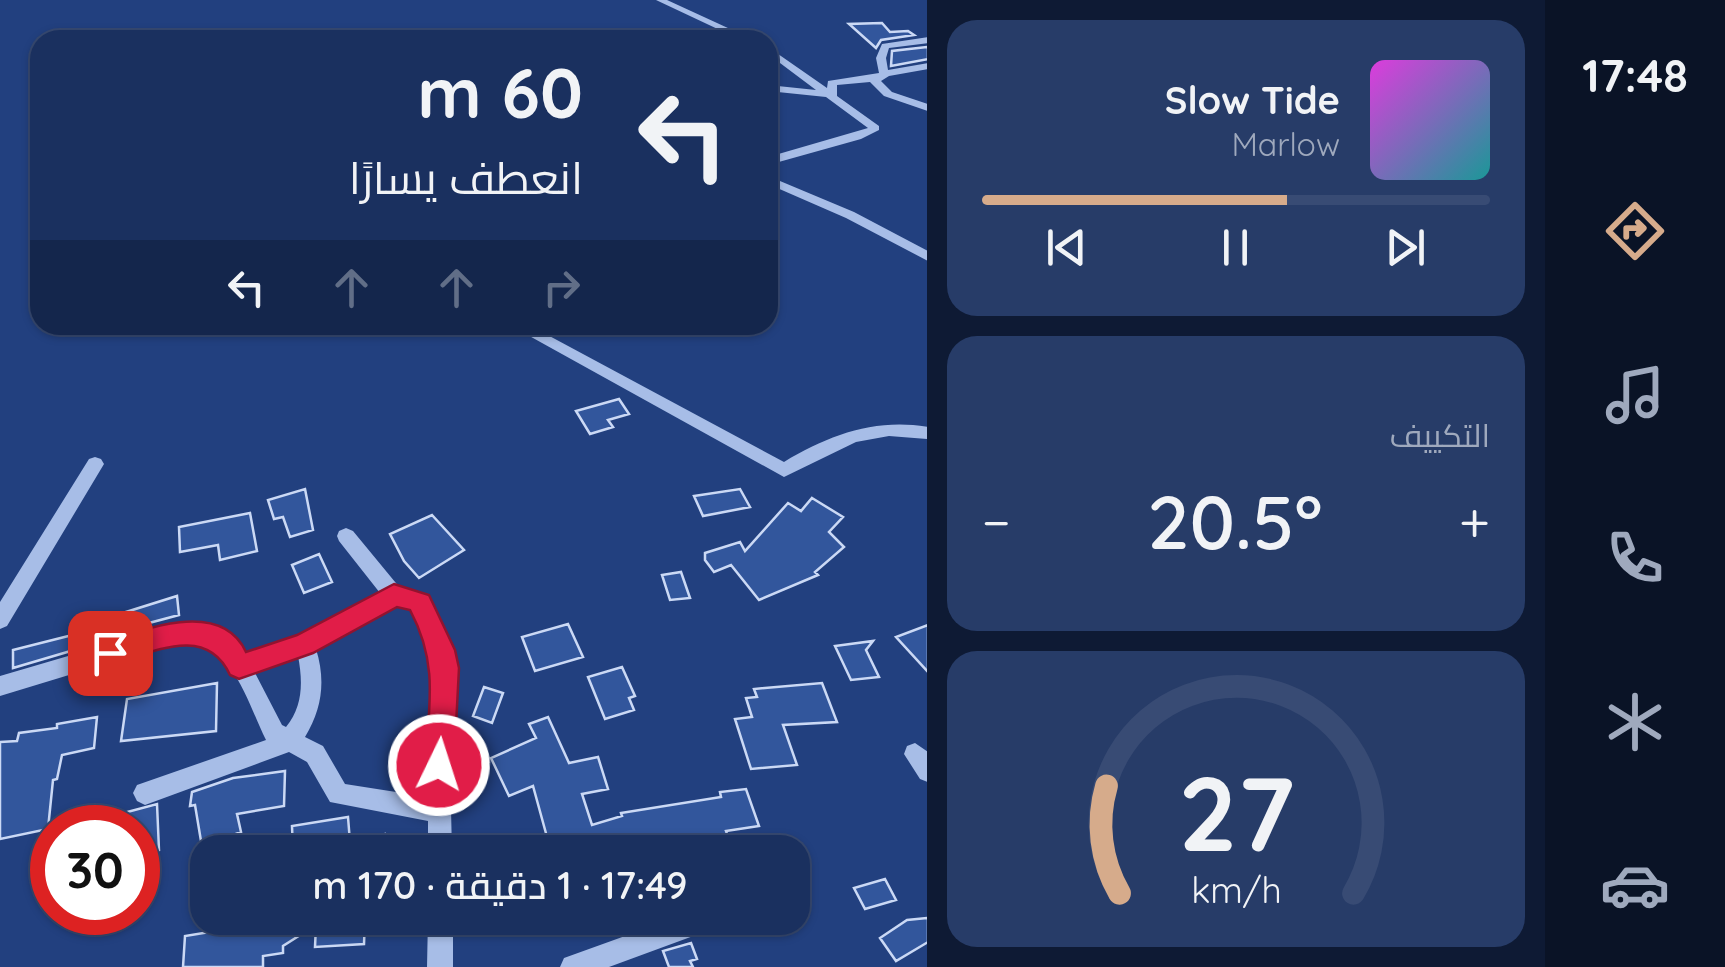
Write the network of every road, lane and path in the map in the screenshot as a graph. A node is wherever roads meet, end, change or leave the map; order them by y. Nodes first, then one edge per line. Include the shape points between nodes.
1 (660, 0) edge
2 (727, 30) edge
3 (927, 40) edge
4 (778, 57) edge
5 (927, 66) edge
6 (880, 76) junction
7 (778, 89) edge
8 (830, 95) junction
9 (927, 95) edge
10 (900, 100) junction
11 (927, 108) edge
12 (778, 159) edge
13 (778, 184) edge
14 (927, 256) edge
15 (538, 335) edge
16 (927, 433) edge
17 (95, 464) dead end
18 (346, 536) dead end
19 (394, 596) junction
20 (0, 620) edge
21 (304, 644) junction
22 (239, 666) junction
23 (0, 686) edge
24 (290, 740) junction
25 (145, 793) dead end
26 (440, 811) junction
27 (440, 835) edge
28 (441, 935) edge
29 (662, 935) edge
30 (440, 967) edge
31 (574, 967) edge

1 - 2 street
3 - 6 street via 885,46
4 - 8 street
5 - 6 street
6 - 8 street via 838,79
6 - 10 street via 878,86
7 - 8 street
8 - 12 street via 872,122 873,132
9 - 10 street
10 - 11 street
13 - 14 street
15 - 16 street via 784,470 866,432
17 - 20 street
18 - 19 street
19 - 21 street
19 - 26 street via 420,602 442,650
21 - 22 street
21 - 24 street via 314,670 312,691
22 - 23 street via 218,638 184,631
22 - 24 street via 262,716 274,733
24 - 25 street
24 - 26 street via 315,754 338,794
26 - 27 street
28 - 30 street
29 - 31 street

